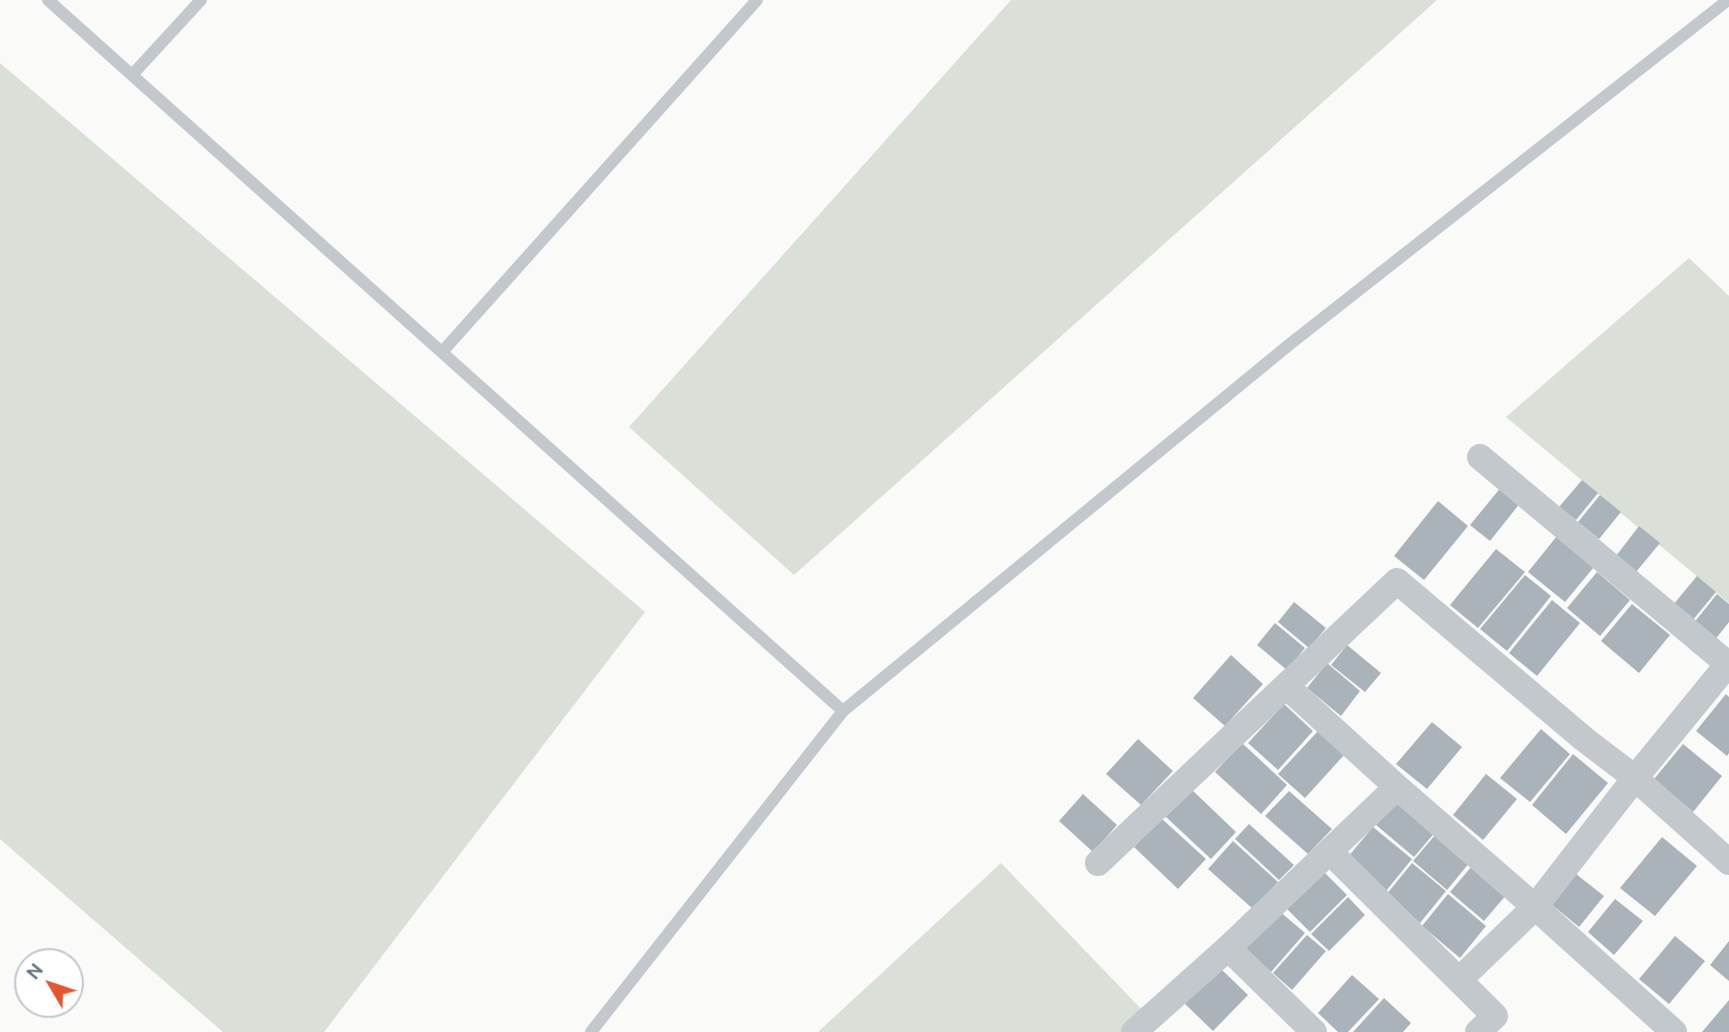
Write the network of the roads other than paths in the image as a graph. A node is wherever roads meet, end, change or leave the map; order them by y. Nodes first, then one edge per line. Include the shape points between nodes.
1 (48, 0) edge
2 (201, 0) edge
3 (757, 0) edge
4 (1728, 0) edge
5 (132, 75) junction
6 (442, 352) junction
7 (1480, 457) dead end
8 (1728, 665) edge
9 (1286, 686) junction
10 (843, 711) junction
11 (1635, 778) junction
12 (1397, 787) junction
13 (1330, 852) junction
14 (1729, 862) edge
15 (1098, 863) dead end
16 (1535, 906) junction
17 (1228, 948) junction
18 (1460, 981) junction
19 (1495, 1027) edge
20 (591, 1032) edge
21 (1134, 1032) edge
22 (1314, 1032) edge
23 (1674, 1032) edge

1 - 5 lane
2 - 5 lane
3 - 6 lane
4 - 10 lane via 1290,344
5 - 6 lane
6 - 10 lane
7 - 8 street
8 - 11 street
9 - 11 street via 1397,581
9 - 12 street
9 - 15 street
10 - 20 lane
11 - 14 street
11 - 16 street
12 - 13 street
12 - 16 street
13 - 17 street
13 - 18 street
16 - 18 street
16 - 23 street
17 - 21 street
17 - 22 street
18 - 19 street

